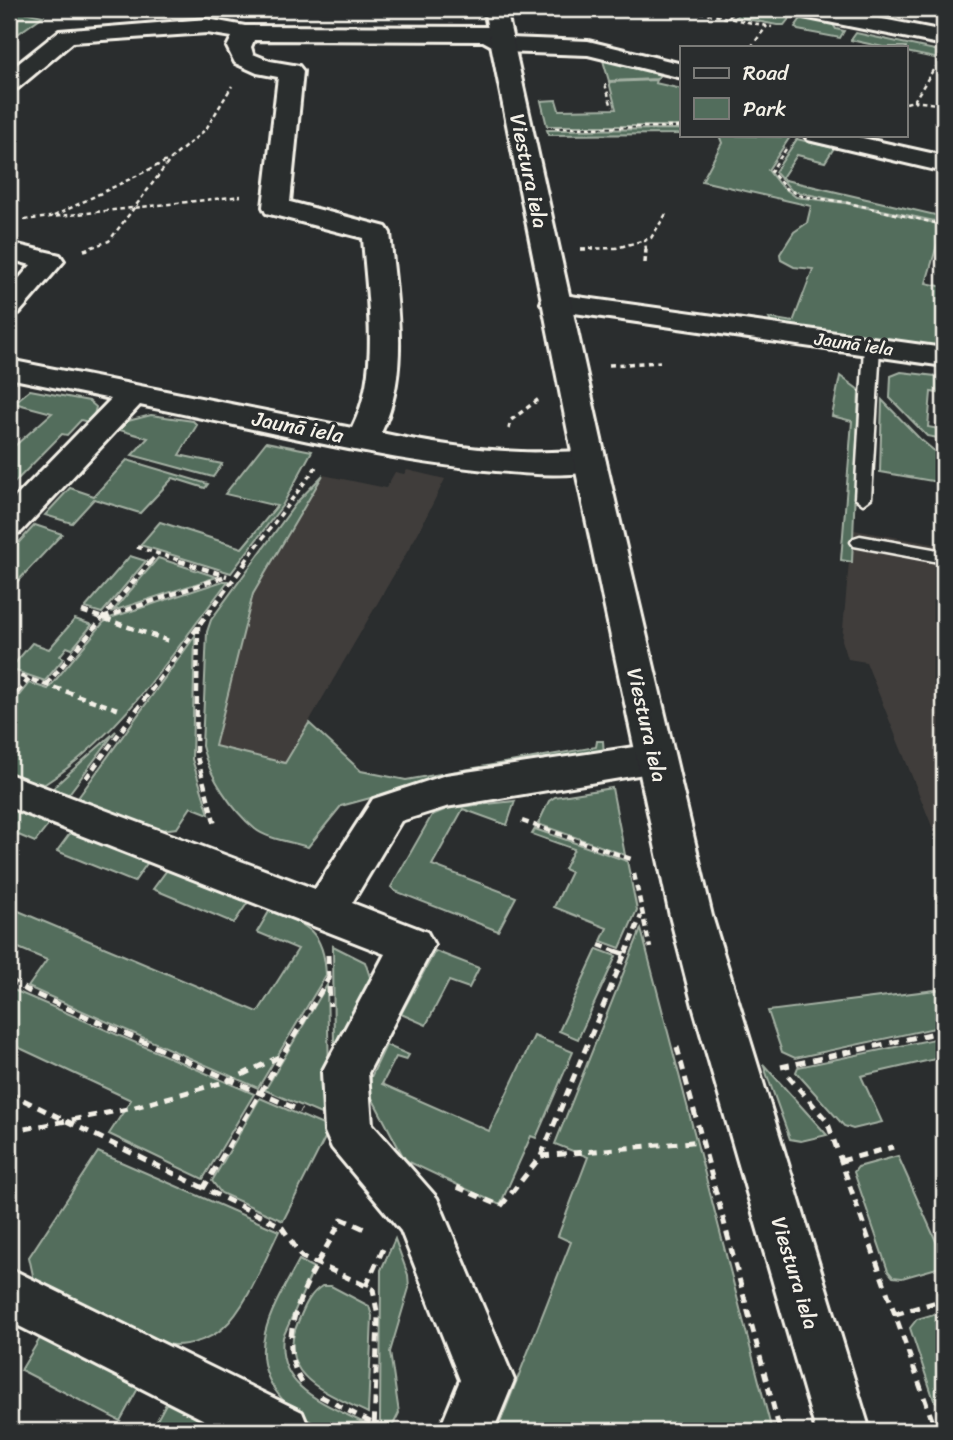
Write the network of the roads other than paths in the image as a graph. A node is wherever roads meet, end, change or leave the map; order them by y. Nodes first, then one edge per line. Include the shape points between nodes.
1 (495, 9) edge
2 (798, 9) edge
3 (241, 33) edge
4 (944, 38) edge
5 (503, 45) junction
6 (680, 71) edge
7 (9, 83) edge
8 (821, 136) edge
9 (944, 164) edge
10 (9, 251) edge
11 (566, 304) junction
12 (9, 307) edge
13 (873, 347) junction
14 (944, 357) edge
15 (11, 373) edge
16 (133, 394) junction
17 (351, 438) junction
18 (590, 462) junction
19 (863, 498) dead end
20 (9, 524) edge
21 (860, 542) dead end
22 (944, 557) edge
23 (654, 759) junction
24 (9, 790) edge
25 (325, 911) junction
26 (9, 1294) edge
27 (301, 1403) edge
28 (466, 1431) edge
29 (843, 1431) edge

1 - 5 street, Viestura iela
2 - 4 street
3 - 5 street via 488,34
3 - 7 street via 207,26 67,36
3 - 17 street via 265,68 290,71 276,207 376,233 384,382 371,426
5 - 6 street via 588,48
5 - 11 street, Viestura iela
8 - 9 street
10 - 12 street via 50,261
11 - 13 street, Jaunā iela
11 - 18 street, Viestura iela
13 - 14 street, Jaunā iela
13 - 19 lane
15 - 16 street, Jaunā iela
16 - 17 street, Jaunā iela
16 - 20 street
17 - 18 street, Jaunā iela via 458,457 522,463
18 - 23 street, Viestura iela
21 - 22 lane
23 - 25 street via 446,791 387,810
23 - 29 street, Viestura iela via 715,1006
24 - 25 street
25 - 28 street via 412,945 345,1072 349,1132 419,1215 487,1380
26 - 27 street

